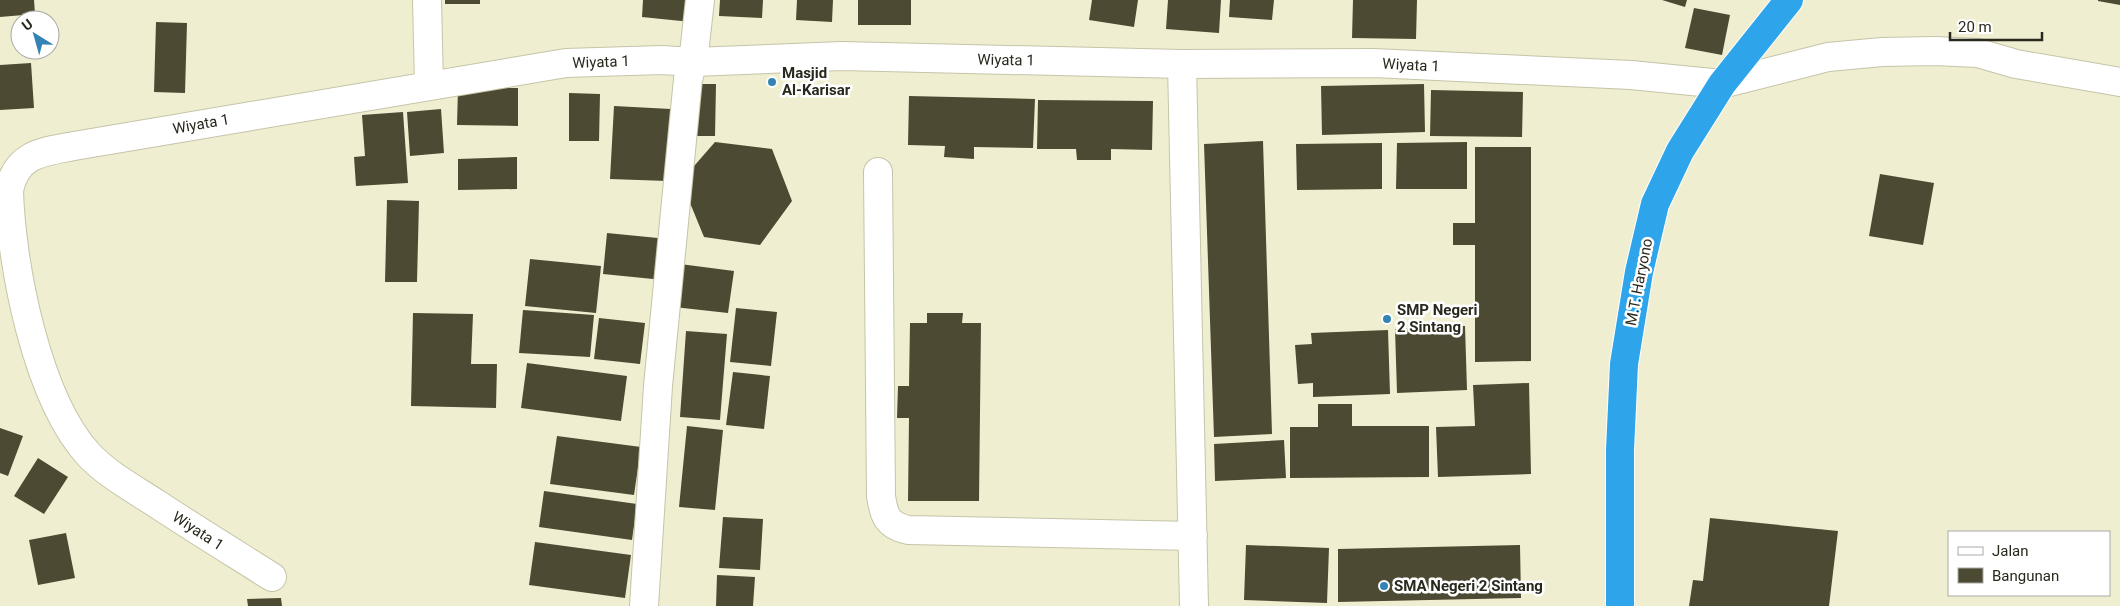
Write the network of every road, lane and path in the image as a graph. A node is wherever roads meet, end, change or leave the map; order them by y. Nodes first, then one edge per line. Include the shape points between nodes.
1 (427, 0) edge
2 (700, 0) edge
3 (1789, 0) edge
4 (693, 62) junction
5 (1182, 64) junction
6 (2120, 82) edge
7 (1722, 84) junction
8 (429, 85) junction
9 (9, 166) edge
10 (878, 172) dead end
11 (10, 285) edge
12 (1193, 536) junction
13 (272, 577) dead end
14 (644, 606) edge
15 (1194, 606) edge
16 (1620, 606) edge

1 - 8 street
2 - 4 street
3 - 7 highway, M.T. Haryono
4 - 5 street, Wiyata 1 via 842,56
4 - 8 street, Wiyata 1 via 566,63
4 - 14 street via 688,79 658,386
5 - 7 street, Wiyata 1 via 1373,63 1631,75
5 - 12 street
6 - 7 street, Wiyata 1 via 2016,64 1978,53 1935,51 1828,57
7 - 16 highway, M.T. Haryono via 1666,177 1655,204 1639,272 1624,364 1620,450
8 - 9 street, Wiyata 1 via 45,151
9 - 11 street, Wiyata 1 via 12,177 9,190
10 - 12 street via 881,496 883,508 895,527 908,530
11 - 13 street, Wiyata 1 via 67,428 90,456 124,482
12 - 15 street

